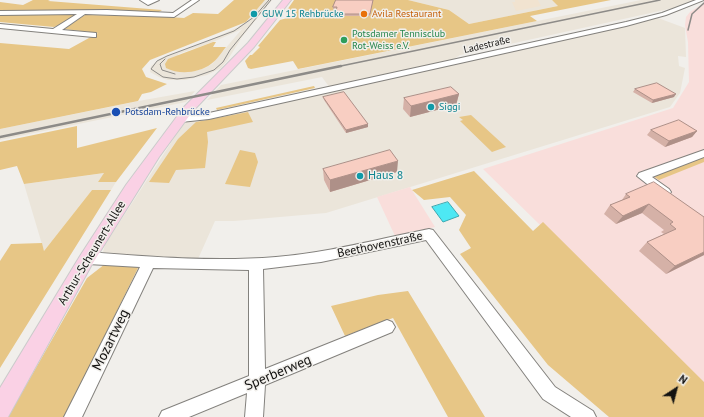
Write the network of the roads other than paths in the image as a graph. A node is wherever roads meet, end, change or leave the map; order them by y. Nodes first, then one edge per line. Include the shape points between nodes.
1 (143, 0) edge
2 (156, 0) edge
3 (196, 0) edge
4 (287, 0) edge
5 (701, 0) edge
6 (0, 13) edge
7 (83, 13) junction
8 (0, 26) edge
9 (55, 32) junction
10 (93, 35) dead end
11 (181, 119) junction
12 (704, 153) edge
13 (674, 199) edge
14 (88, 258) junction
15 (149, 262) junction
16 (256, 264) junction
17 (387, 327) dead end
18 (257, 382) junction
19 (0, 409) edge
20 (73, 417) edge
21 (168, 417) edge
22 (254, 417) edge
23 (587, 417) edge

1 - 2 street via 148,3
3 - 7 street via 174,15
4 - 11 main road, Arthur-Scheunert-Allee via 251,45 216,79
5 - 11 street, Ladestraße via 682,9 648,18 495,54 209,116
6 - 7 street
7 - 9 street
8 - 9 street
9 - 10 street
11 - 14 main road, Arthur-Scheunert-Allee via 130,188
12 - 13 street via 643,176
14 - 15 street, Beethovenstraße
14 - 19 main road, Arthur-Scheunert-Allee
15 - 16 street, Beethovenstraße
15 - 20 street, Mozartweg
16 - 18 street
16 - 23 street, Beethovenstraße via 327,256 429,234 549,393
17 - 18 street, Sperberweg
18 - 21 street, Sperberweg
18 - 22 street

